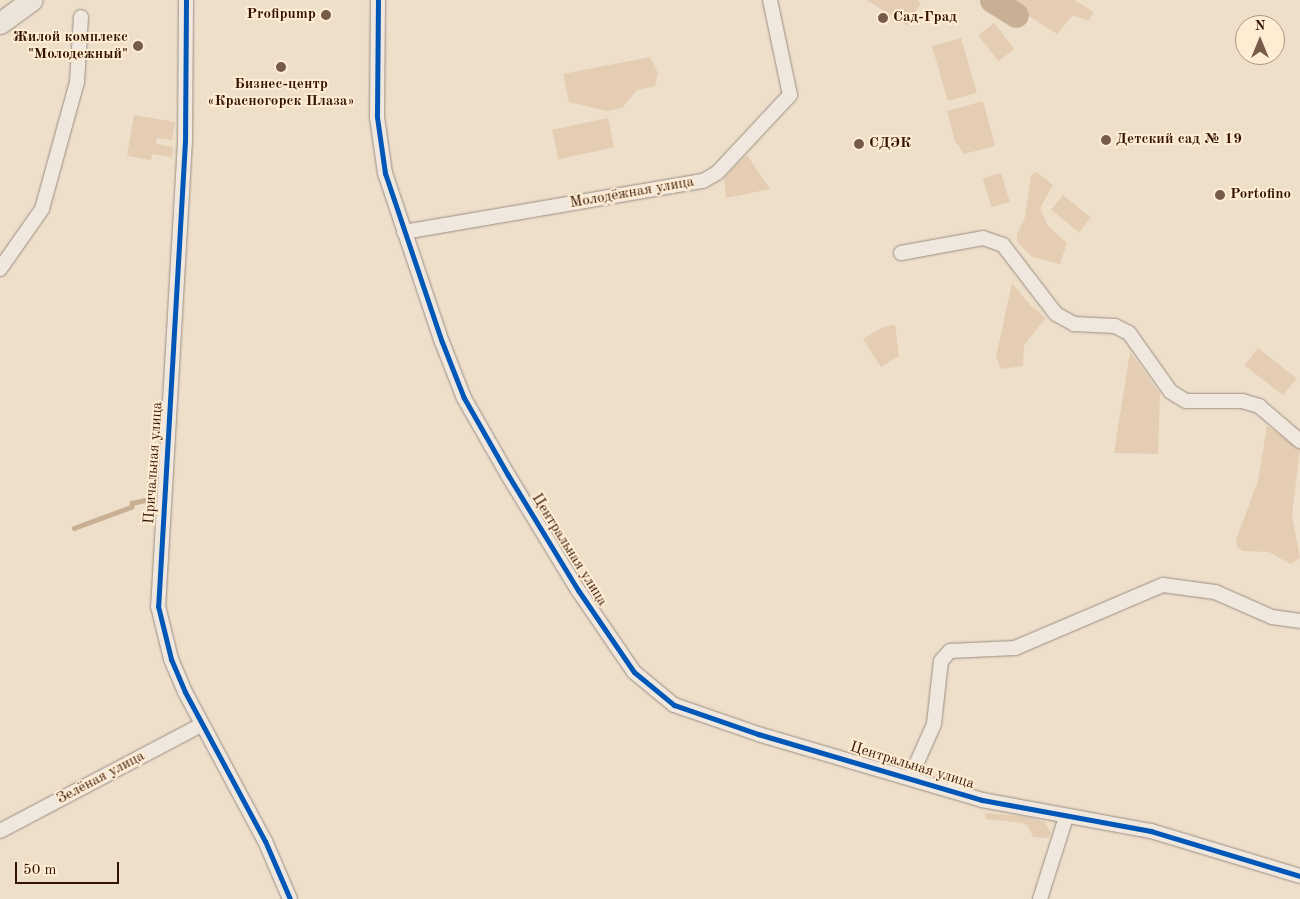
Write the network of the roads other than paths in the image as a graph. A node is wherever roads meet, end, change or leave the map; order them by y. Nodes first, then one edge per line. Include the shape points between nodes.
1 (32, 0) edge
2 (186, 0) edge
3 (378, 0) edge
4 (770, 0) edge
5 (81, 17) dead end
6 (0, 24) edge
7 (404, 232) junction
8 (901, 253) dead end
9 (0, 269) edge
10 (1300, 441) edge
11 (1300, 621) edge
12 (201, 724) junction
13 (910, 778) junction
14 (1066, 817) junction
15 (0, 831) edge
16 (1300, 876) edge
17 (290, 899) edge
18 (1040, 899) edge

1 - 6 main road
2 - 12 street, Причальная улица via 185,141 158,606 171,659
3 - 7 street, Центральная улица via 378,117 385,173
4 - 7 street, Молодёжная улица via 790,95 717,173 703,181
5 - 9 street via 77,82 42,209
7 - 13 street, Центральная улица via 464,398 578,590 634,672 674,704 758,734
8 - 10 street via 983,238 1003,245 1056,314 1074,324 1115,326 1129,333 1171,392 1186,401 1242,400 1259,406
11 - 13 street via 1272,617 1215,592 1163,586 1014,648 950,651 941,661 934,724
12 - 15 street, Зелёная улица
12 - 17 street, Причальная улица via 265,841
13 - 14 street, Центральная улица via 982,800
14 - 16 street, Центральная улица via 1151,831
14 - 18 street

